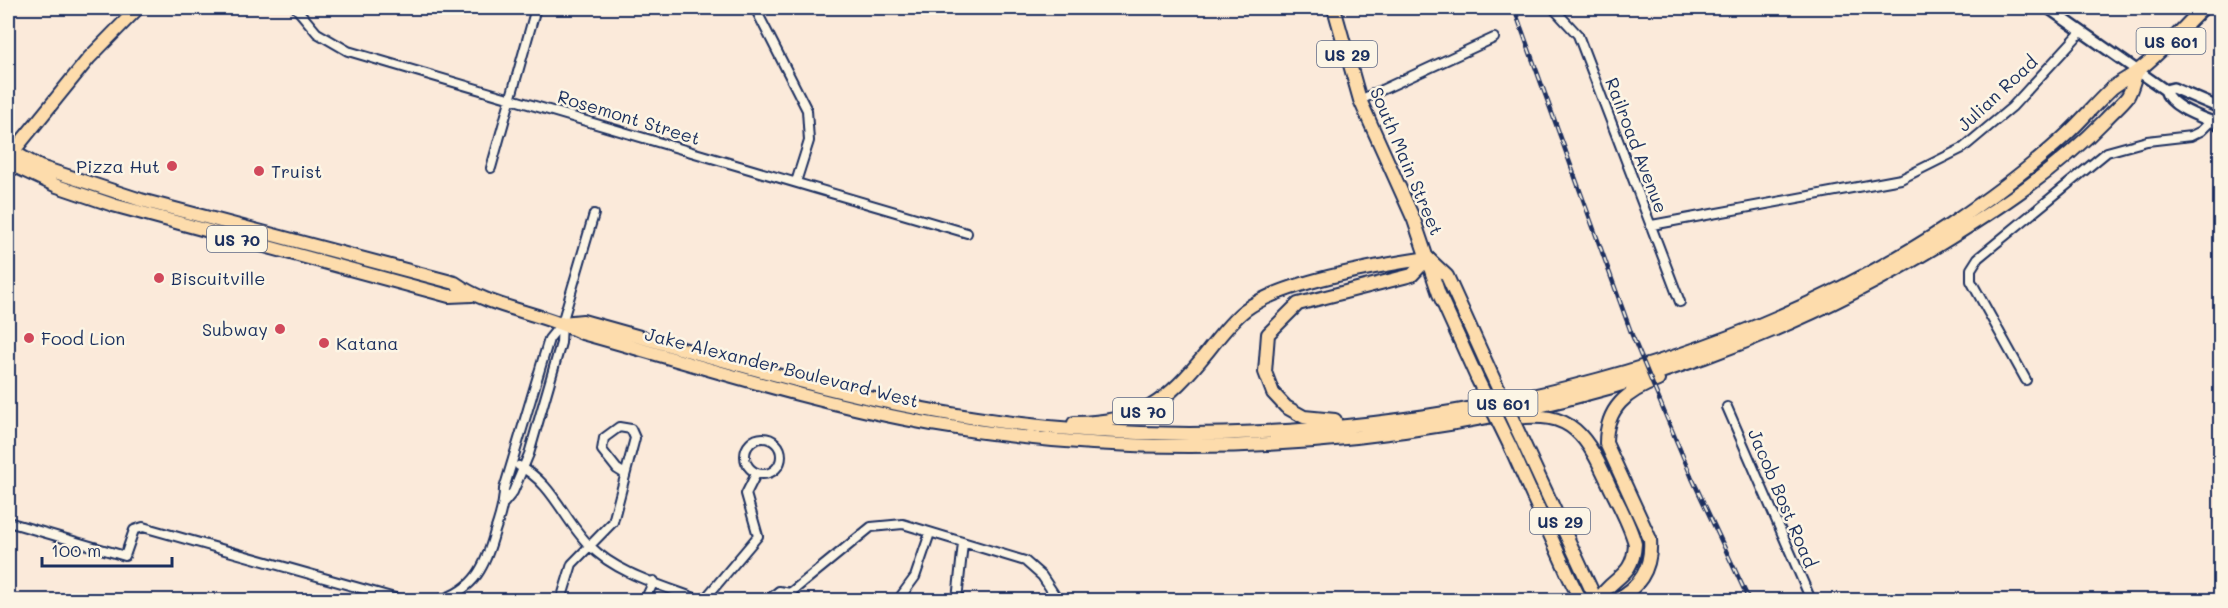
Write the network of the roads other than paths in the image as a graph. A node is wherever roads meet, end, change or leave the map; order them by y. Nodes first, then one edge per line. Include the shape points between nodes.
1 (138, 8) edge
2 (296, 8) edge
3 (536, 8) edge
4 (754, 8) edge
5 (1334, 8) edge
6 (1553, 8) edge
7 (2048, 8) edge
8 (2203, 8) edge
9 (2081, 32) junction
10 (1494, 38) dead end
11 (2137, 72) junction
12 (2165, 90) junction
13 (510, 98) junction
14 (1360, 100) junction
15 (2220, 108) edge
16 (2216, 123) edge
17 (9, 155) edge
18 (491, 168) dead end
19 (796, 182) junction
20 (594, 214) dead end
21 (1652, 225) junction
22 (967, 233) dead end
23 (1428, 258) junction
24 (1680, 302) dead end
25 (562, 323) junction
26 (1773, 330) junction
27 (2026, 380) dead end
28 (811, 385) junction
29 (1727, 407) dead end
30 (1427, 421) junction
31 (512, 464) junction
32 (522, 468) junction
33 (625, 474) junction
34 (756, 474) junction
35 (504, 503) junction
36 (8, 522) edge
37 (930, 533) junction
38 (963, 543) junction
39 (590, 546) junction
40 (654, 581) junction
41 (790, 593) junction
42 (402, 600) edge
43 (439, 600) edge
44 (561, 600) edge
45 (645, 600) edge
46 (702, 600) edge
47 (768, 600) edge
48 (796, 600) edge
49 (898, 600) edge
50 (957, 600) edge
51 (1058, 600) edge
52 (1584, 600) edge
53 (1593, 600) edge
54 (1598, 600) edge
55 (1616, 600) edge
56 (1811, 600) edge

1 - 17 main road via 89,58
2 - 13 street, Rosemont Street via 317,33 348,51
3 - 13 street
4 - 19 street via 807,110 809,141
5 - 14 main road, South Main Street / US 29
6 - 21 street, Railroad Avenue via 1578,35
7 - 9 street
8 - 11 main road, US 601
9 - 11 street
9 - 21 street, Julian Road via 2012,106 1963,148 1902,179
10 - 14 street
11 - 12 street
11 - 26 main road, US 601 via 2128,96 2045,173 1887,277
11 - 30 main road, US 601 via 2114,86 2067,134 1988,199 1937,233 1839,288 1671,356 1519,400
12 - 15 street via 2173,88
12 - 16 street via 2167,97 2180,106
13 - 18 street
13 - 19 street, Rosemont Street
14 - 23 main road, South Main Street / US 29
16 - 27 street via 2191,136 2147,141 2107,152 1978,258 1971,269 1971,281
17 - 25 main road, Jake Alexander Boulevard West / US 70 via 57,186 113,205 449,296 472,295
19 - 22 street, Rosemont Street
20 - 25 street
21 - 24 street, Railroad Avenue
23 - 28 main road, US 70 via 1289,288 1265,298 1244,311 1164,399 1125,418 1075,423
23 - 30 main road via 1412,275 1298,304 1268,334 1264,352 1265,372 1273,393 1286,407 1304,417 1325,421
23 - 52 main road, South Main Street / US 29, bridge via 1439,294 1477,378 1569,577
23 - 53 main road, South Main Street / US 29, bridge via 1447,276
25 - 28 main road, Jake Alexander Boulevard West / US 70 via 583,321
25 - 30 main road, Jake Alexander Boulevard West / US 70 via 582,333 855,408 996,433 1157,446 1285,444
25 - 31 street via 549,339
25 - 32 street via 561,343
26 - 30 main road, US 601 via 1713,354 1576,397
26 - 55 main road via 1715,359 1637,388 1614,409 1606,428 1606,443 1650,539 1650,559 1642,579
28 - 30 main road, US 601 via 980,419 1115,433 1246,433
29 - 56 street, Jacob Bost Road
30 - 54 main road, US 70 via 1463,427 1543,417 1581,432 1635,544 1634,560 1627,573 1606,586
31 - 32 street
31 - 35 street
32 - 35 street
32 - 39 street via 545,486
33 - 33 street via 602,450 604,438 619,427 631,429 635,438
33 - 39 street via 613,522
34 - 34 street via 745,464 745,449 756,438 770,438 781,448 781,463 770,474
34 - 46 street via 746,494 758,536
35 - 43 street via 487,561 479,574 461,591
36 - 42 street via 124,556 134,530 143,527
37 - 38 street
37 - 41 street via 903,524 871,527
37 - 49 street via 915,577
38 - 50 street
38 - 51 street via 1025,561 1042,576
39 - 40 street via 611,562
39 - 44 street via 572,564
40 - 45 street
40 - 46 street
41 - 47 street via 779,591
41 - 48 street

